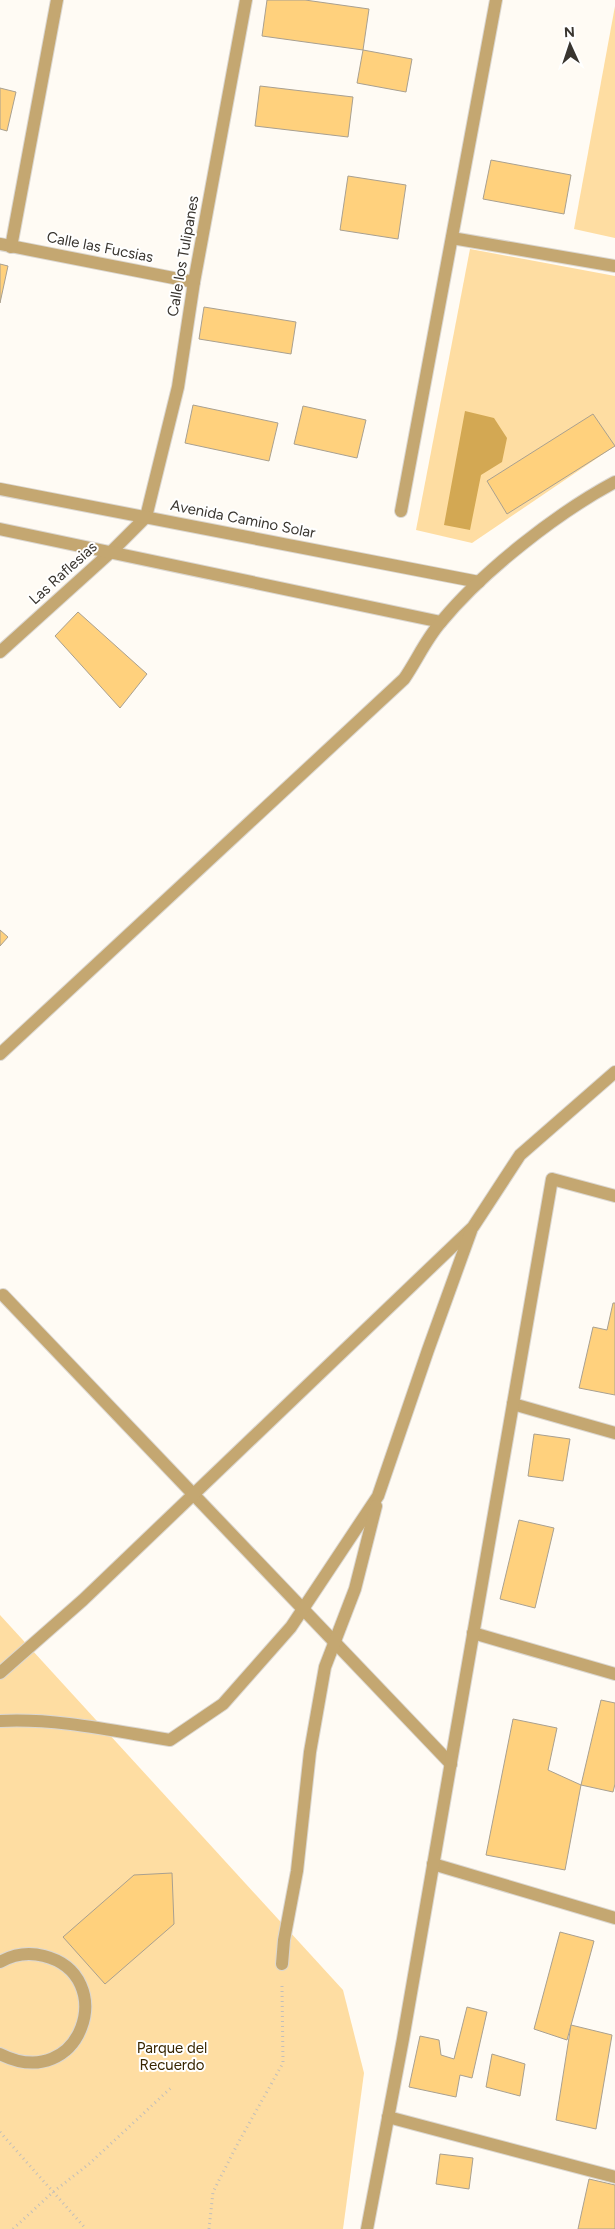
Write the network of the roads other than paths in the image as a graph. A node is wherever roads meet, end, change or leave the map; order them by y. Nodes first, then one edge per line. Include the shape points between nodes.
1 (57, 0) edge
2 (246, 0) edge
3 (496, 0) edge
4 (452, 238) junction
5 (6, 245) edge
6 (615, 266) edge
7 (194, 282) junction
8 (615, 482) edge
9 (0, 488) edge
10 (400, 512) dead end
11 (146, 517) junction
12 (0, 529) edge
13 (112, 551) junction
14 (479, 582) junction
15 (441, 622) junction
16 (0, 652) edge
17 (0, 1054) edge
18 (615, 1072) edge
19 (615, 1196) edge
20 (473, 1227) junction
21 (2, 1295) dead end
22 (513, 1404) junction
23 (615, 1433) edge
24 (193, 1495) junction
25 (378, 1496) junction
26 (303, 1609) junction
27 (473, 1633) junction
28 (335, 1643) junction
29 (0, 1673) edge
30 (615, 1674) edge
31 (0, 1722) edge
32 (451, 1764) junction
33 (433, 1864) junction
34 (615, 1918) edge
35 (0, 1962) edge
36 (282, 1964) road end
37 (0, 2054) edge
38 (388, 2117) junction
39 (615, 2177) edge
40 (367, 2229) edge

1 - 5 street
2 - 7 street, Calle los Tulipanes
3 - 4 street
4 - 6 street
4 - 10 street
5 - 7 street, Calle las Fucsias
7 - 11 street, Calle los Tulipanes via 178,387
8 - 14 street via 540,531
9 - 11 street, Avenida Camino Solar
11 - 13 street, Las Raflesias
11 - 14 street, Avenida Camino Solar
12 - 13 street
13 - 15 street
13 - 16 street, Las Raflesias
14 - 15 street
15 - 17 street via 404,679
18 - 20 street via 520,1155
19 - 22 street via 552,1179
20 - 24 street
20 - 25 street
21 - 24 street
22 - 23 street
22 - 27 street
24 - 26 street
24 - 29 street via 83,1600
25 - 26 street
25 - 28 street via 355,1589
26 - 28 street
26 - 31 street via 223,1704 170,1740 81,1725 16,1720
27 - 30 street
27 - 32 street
28 - 32 street
28 - 36 street via 325,1667 310,1752 297,1871
32 - 33 street
33 - 34 street
33 - 38 street
35 - 37 street via 18,1954 36,1954 52,1958 68,1968 79,1981 85,1998 85,2017 79,2034 68,2049 52,2059 33,2063 14,2061
38 - 39 street
38 - 40 street

